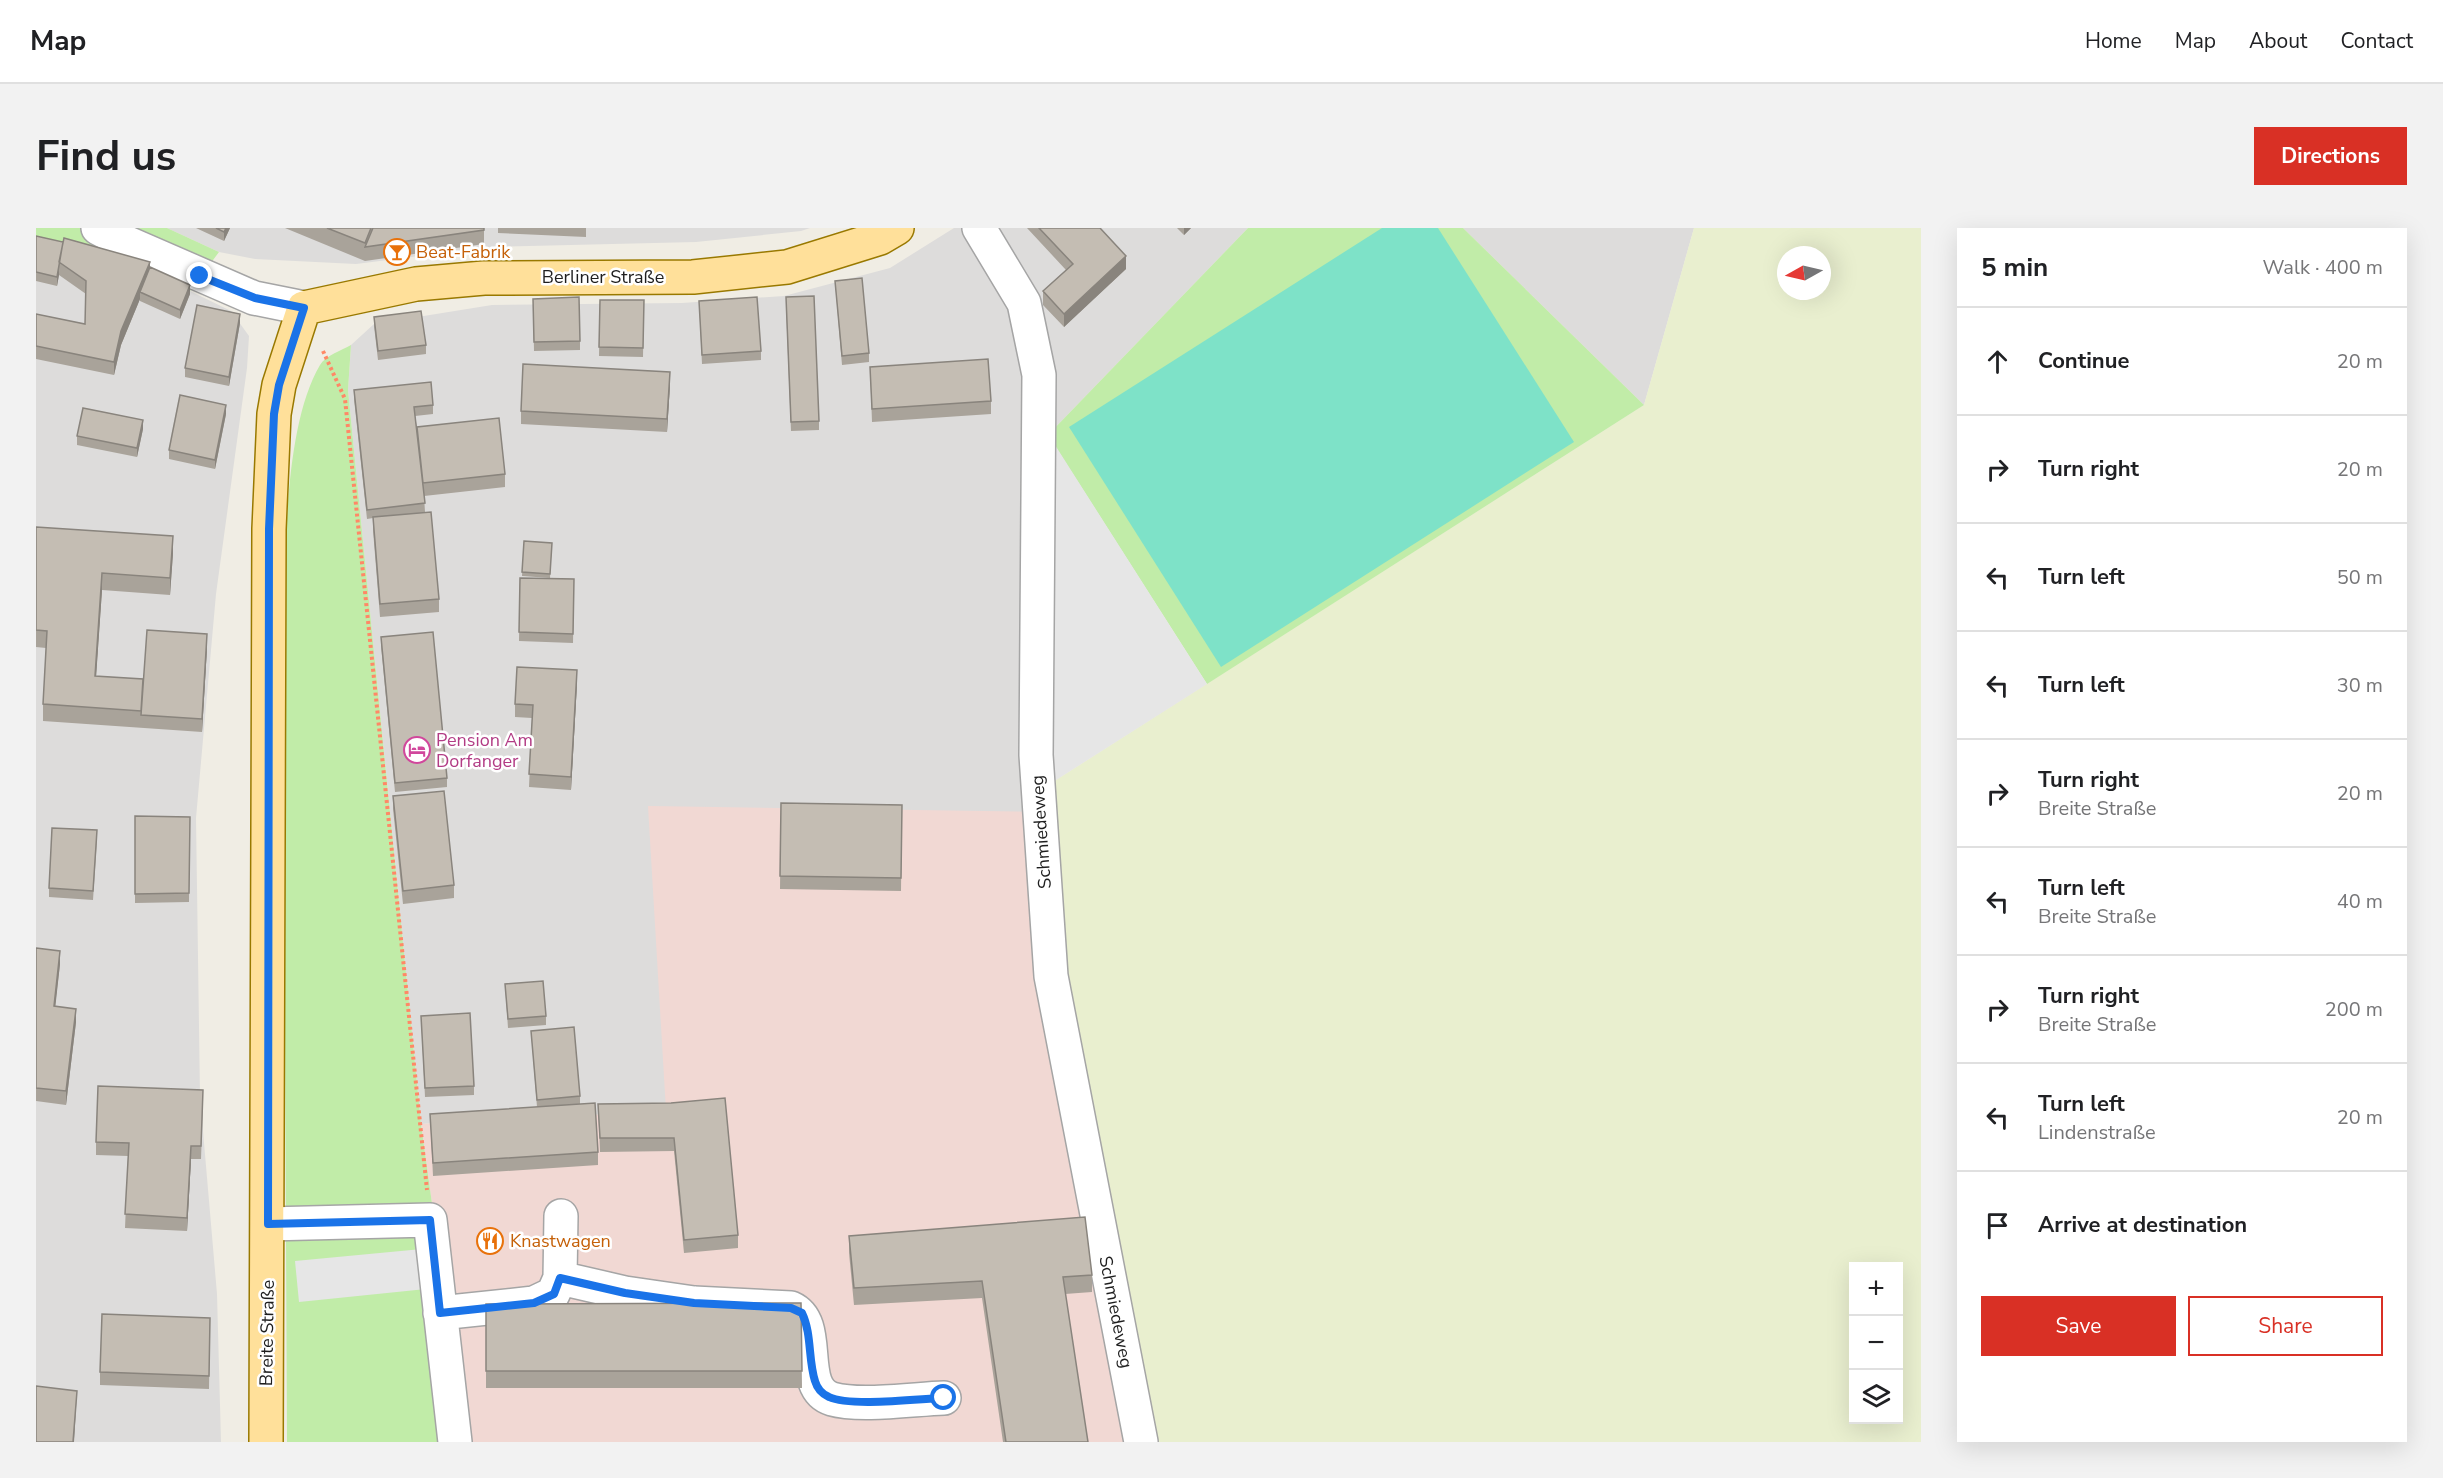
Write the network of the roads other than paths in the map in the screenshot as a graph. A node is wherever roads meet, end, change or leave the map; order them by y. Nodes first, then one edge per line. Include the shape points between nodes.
1 (98, 228) edge
2 (897, 228) edge
3 (979, 228) edge
4 (304, 308) junction
5 (561, 1216) dead end
6 (268, 1224) junction
7 (560, 1278) junction
8 (440, 1313) junction
9 (944, 1398) dead end
10 (266, 1442) edge
11 (455, 1442) edge
12 (1141, 1442) edge

1 - 4 street via 255,298
2 - 4 main road, Berliner Straße via 880,238 787,267 693,277 484,278 416,285
3 - 12 street, Schmiedeweg via 1024,303 1039,375 1036,755 1051,976
4 - 6 main road, Breite Straße via 276,405 269,529
5 - 7 street
6 - 8 street via 430,1220
6 - 10 main road, Breite Straße
7 - 8 street via 554,1294 534,1303
7 - 9 street via 694,1303 791,1308 802,1313 806,1322 814,1380 820,1392 831,1399
8 - 11 street

